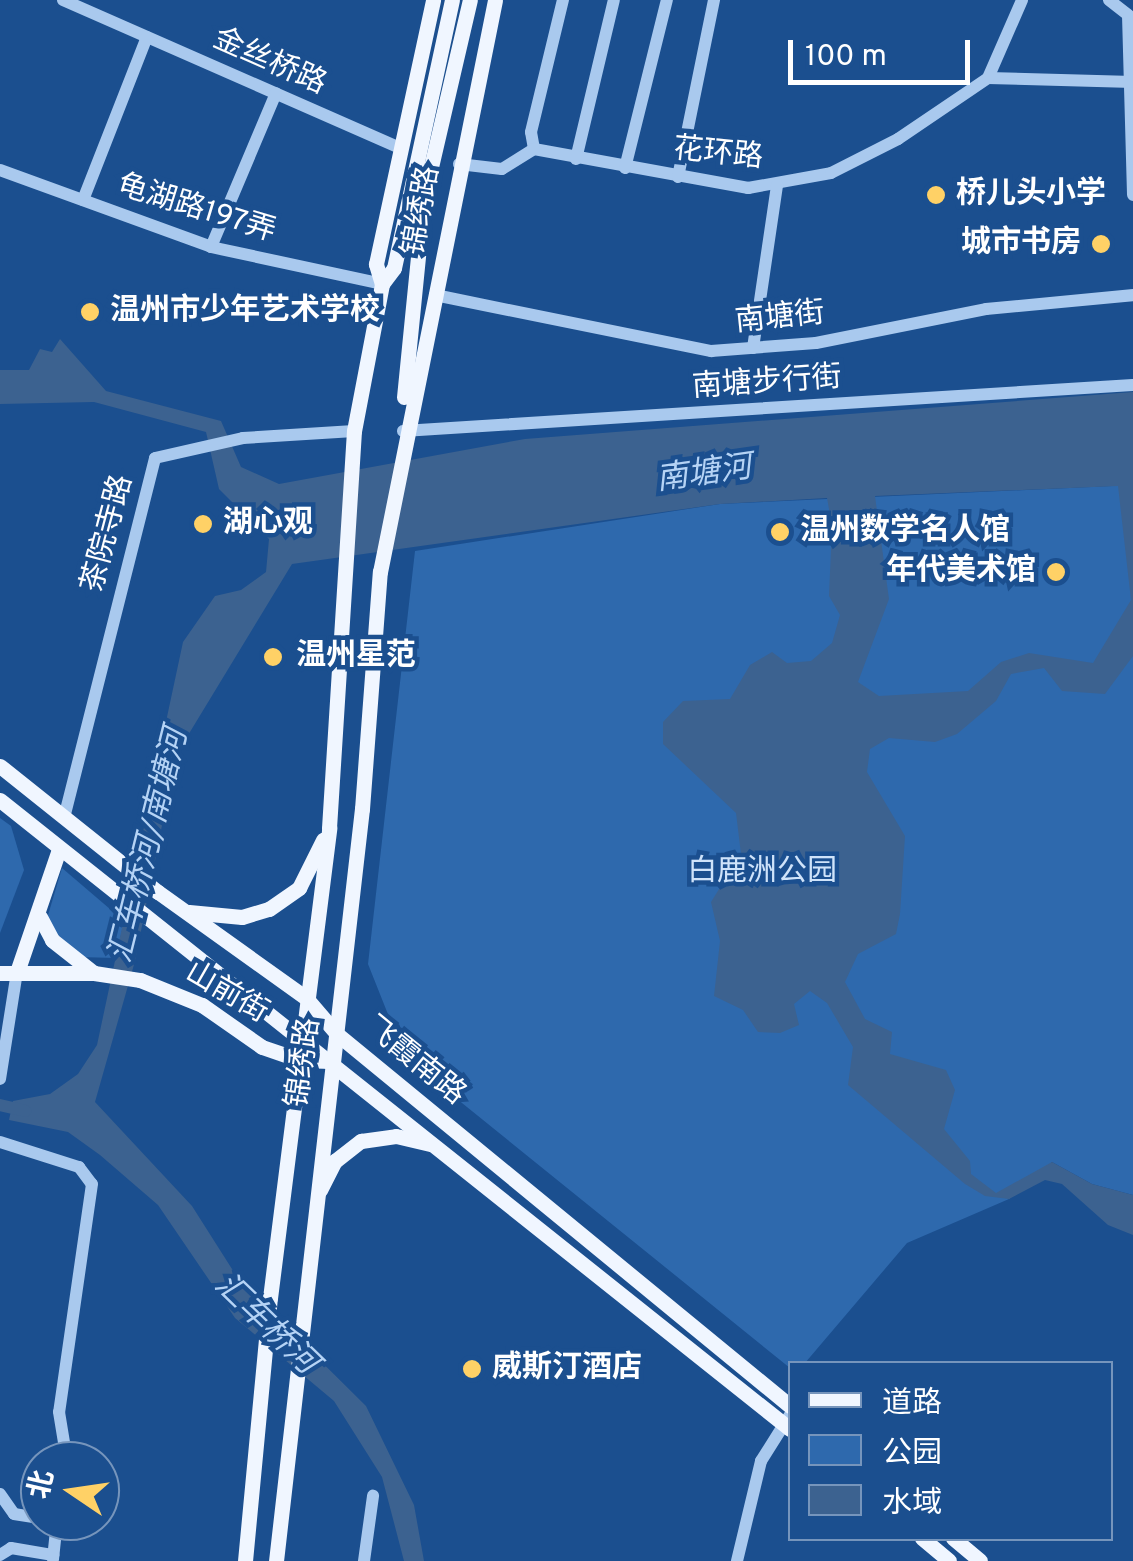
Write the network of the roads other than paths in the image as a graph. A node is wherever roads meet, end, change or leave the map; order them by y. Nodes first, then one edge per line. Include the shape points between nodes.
1 (63, 0) edge
2 (433, 0) edge
3 (452, 0) edge
4 (470, 0) edge
5 (495, 0) edge
6 (563, 0) edge
7 (614, 0) edge
8 (667, 0) edge
9 (714, 0) edge
10 (1022, 0) edge
11 (1109, 0) edge
12 (146, 36) junction
13 (988, 78) junction
14 (1132, 82) edge
15 (276, 93) junction
16 (400, 148) junction
17 (534, 150) junction
18 (576, 159) junction
19 (459, 164) junction
20 (625, 168) junction
21 (0, 170) edge
22 (678, 177) junction
23 (778, 185) junction
24 (1133, 195) edge
25 (83, 200) junction
26 (210, 247) junction
27 (382, 284) junction
28 (436, 295) junction
29 (1133, 296) edge
30 (753, 348) junction
31 (1133, 386) edge
32 (354, 431) junction
33 (404, 431) junction
34 (0, 766) edge
35 (0, 800) edge
36 (64, 818) junction
37 (329, 828) junction
38 (59, 849) junction
39 (188, 912) junction
40 (40, 917) junction
41 (8, 973) edge
42 (97, 973) junction
43 (306, 998) junction
44 (337, 1034) junction
45 (303, 1035) junction
46 (299, 1060) junction
47 (331, 1061) junction
48 (0, 1079) edge
49 (0, 1142) edge
50 (438, 1146) junction
51 (316, 1198) junction
52 (788, 1404) edge
53 (788, 1423) edge
54 (64, 1441) edge
55 (0, 1494) edge
56 (373, 1496) dead end
57 (20, 1515) edge
58 (926, 1541) edge
59 (956, 1541) edge
60 (0, 1554) edge
61 (53, 1558) edge
62 (245, 1561) edge
63 (276, 1561) edge
64 (364, 1561) edge
65 (737, 1561) edge
66 (949, 1561) edge
67 (980, 1561) edge

1 - 12 street, 金丝桥路
2 - 16 main road, 锦绣路
3 - 27 main road, 锦绣路 via 394,268
4 - 33 main road, 锦绣路 via 424,197 405,346
5 - 19 main road, 锦绣路
6 - 17 street via 530,132
7 - 18 street
8 - 20 street
9 - 22 street
10 - 13 street
11 - 14 street via 1128,16
12 - 15 street, 金丝桥路
12 - 25 street
13 - 14 street
13 - 23 street, 花环路 via 898,140 831,172
14 - 24 street
15 - 16 street, 金丝桥路
15 - 26 street
16 - 27 main road, 锦绣路 via 376,264
17 - 18 street, 花环路
17 - 19 street via 502,169
18 - 20 street, 花环路
19 - 28 main road, 锦绣路
20 - 22 street, 花环路
21 - 25 street, 龟湖路197弄
22 - 23 street, 花环路 via 748,188
23 - 30 street
25 - 26 street, 龟湖路197弄
26 - 27 street, 龟湖路197弄
27 - 32 main road, 锦绣路
28 - 30 street, 南塘街 via 712,352
28 - 33 main road, 锦绣路
29 - 30 street, 南塘街 via 986,309 816,343
31 - 33 street, 南塘步行街
32 - 36 street, 茶院寺路 via 243,438 155,458
32 - 37 main road, 锦绣路
33 - 44 main road, 锦绣路 via 380,572
34 - 36 main road, 飞霞南路
35 - 38 main road, 飞霞南路
36 - 39 main road, 飞霞南路
37 - 39 main road via 299,888 270,909 242,917
37 - 43 main road, 锦绣路
38 - 40 main road
38 - 45 main road, 飞霞南路
39 - 43 main road, 飞霞南路
40 - 41 main road
40 - 42 main road, 山前街 via 52,940
41 - 42 main road, 山前街
41 - 48 street
42 - 46 main road, 山前街 via 140,980 202,1005 250,1041
43 - 44 main road, 飞霞南路
43 - 45 main road, 锦绣路
44 - 47 main road, 锦绣路
44 - 52 main road, 飞霞南路
45 - 46 main road, 锦绣路
45 - 47 main road, 飞霞南路
46 - 47 main road, 山前街
46 - 62 main road, 锦绣路
47 - 50 main road, 飞霞南路
47 - 51 main road, 锦绣路
49 - 54 street via 78,1166 92,1184 59,1412
50 - 51 main road via 396,1136 361,1141 335,1160
50 - 53 main road, 飞霞南路
51 - 63 main road, 锦绣路
53 - 65 street via 761,1462
55 - 57 street
56 - 64 street
58 - 66 main road
59 - 67 main road
60 - 61 street via 10,1548

